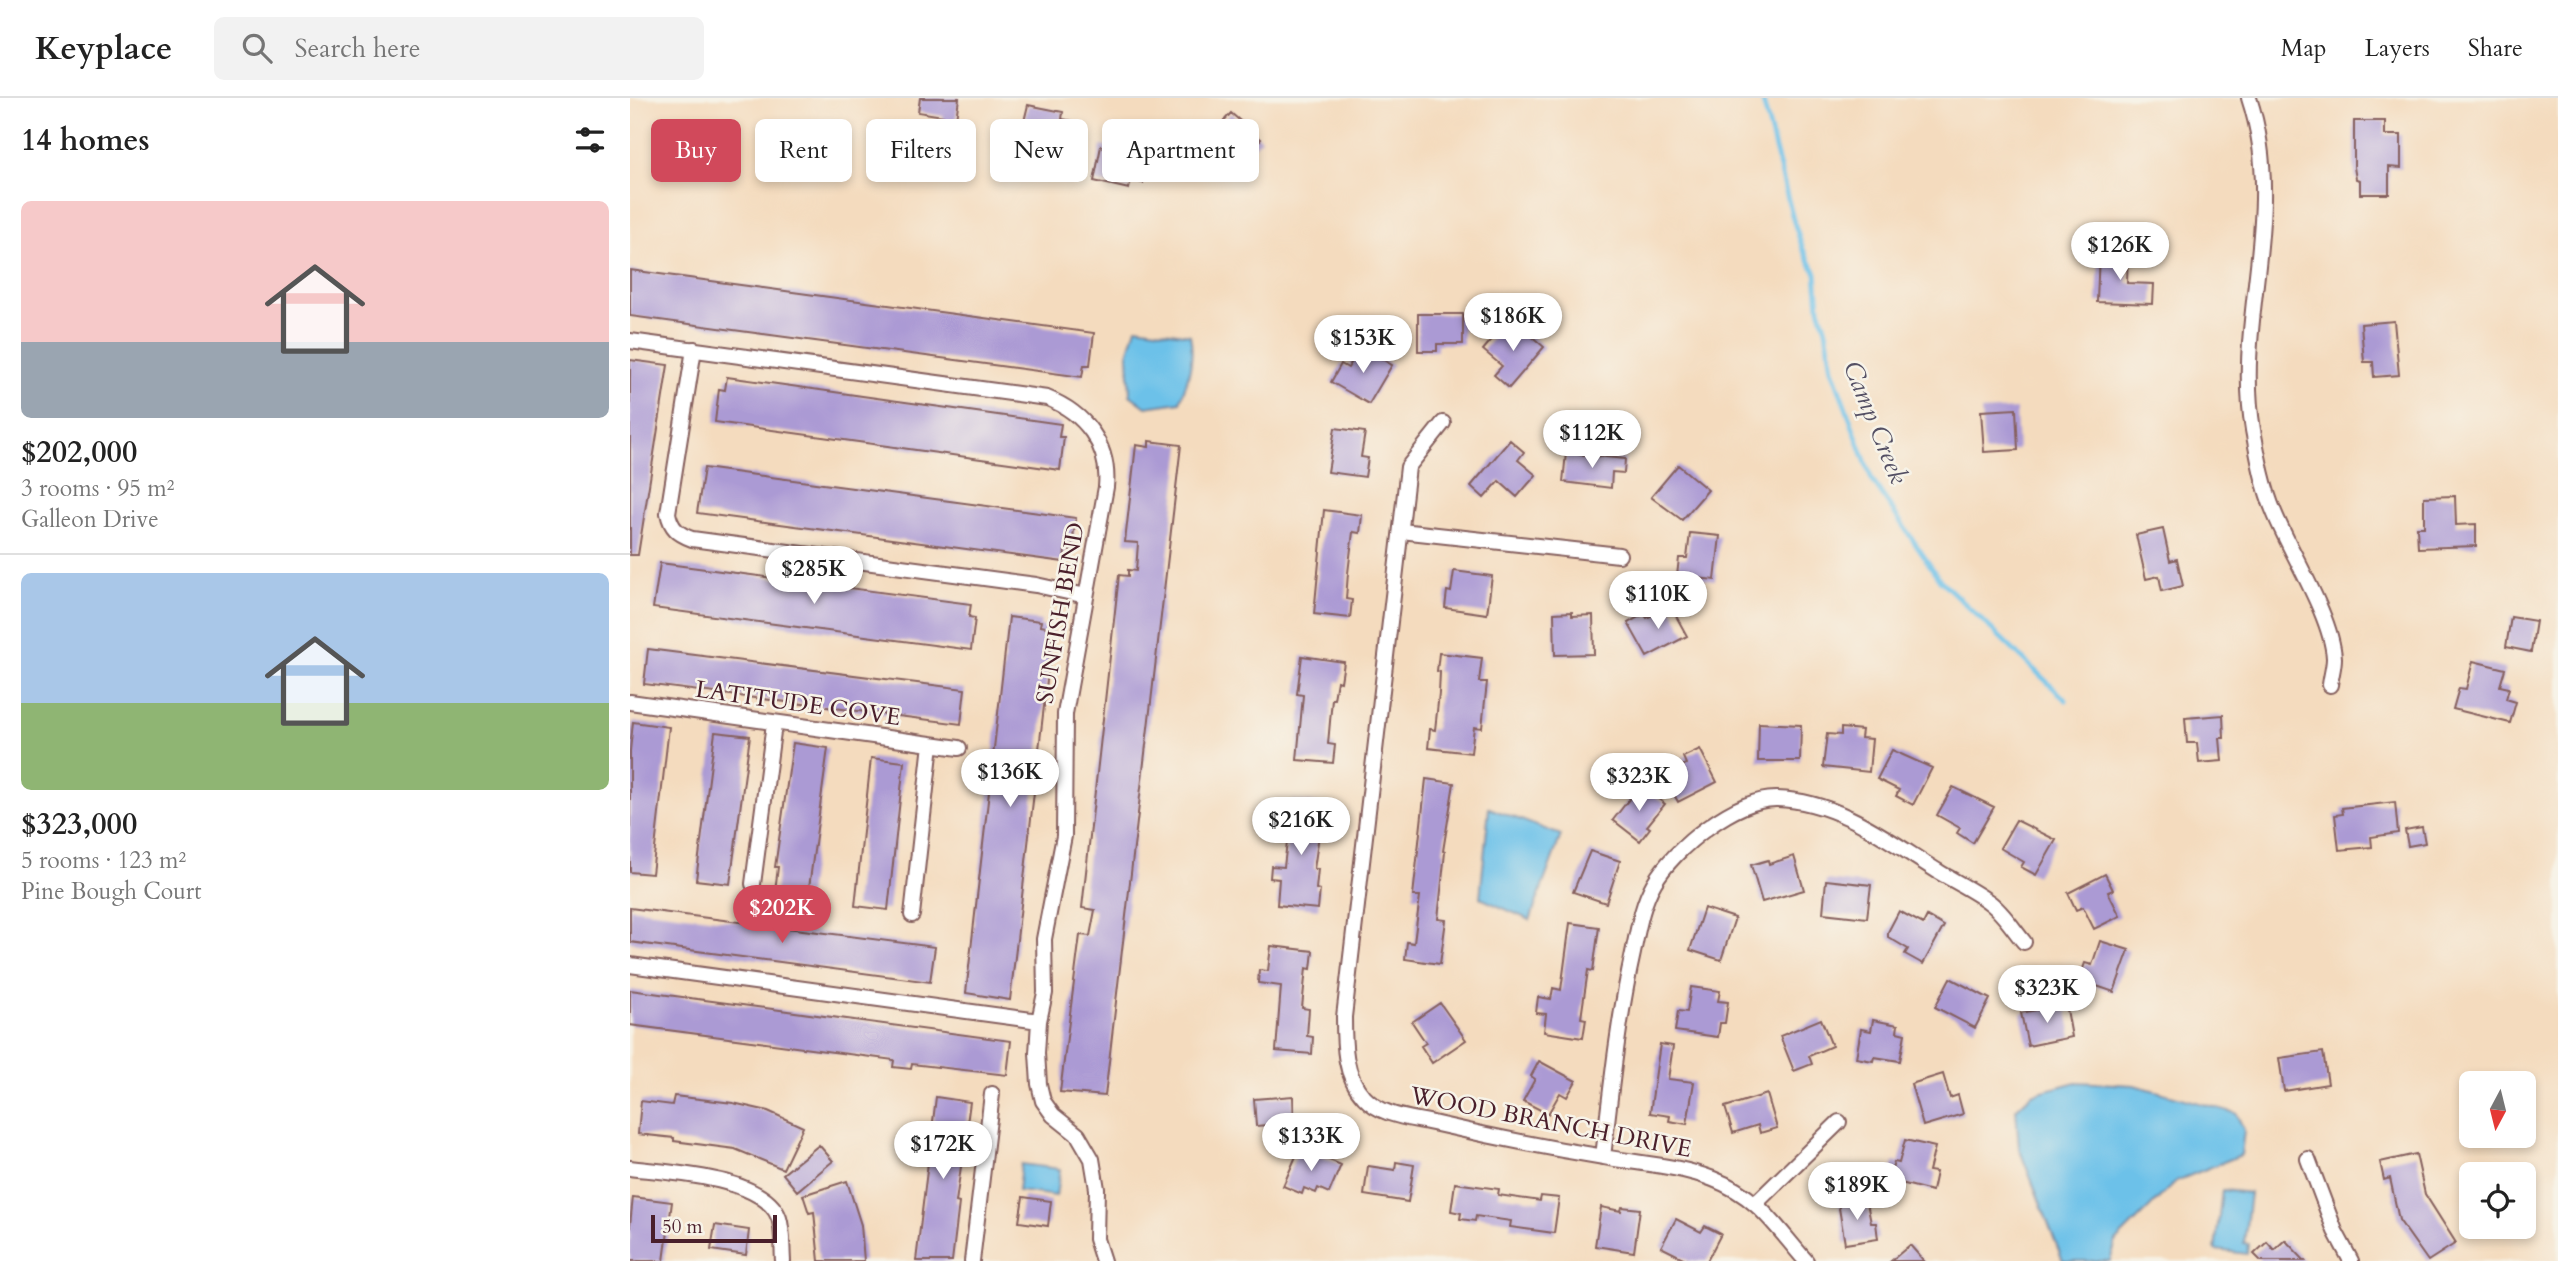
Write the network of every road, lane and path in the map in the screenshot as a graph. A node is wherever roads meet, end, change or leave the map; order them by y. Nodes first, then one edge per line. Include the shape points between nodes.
1 (2249, 98) edge
2 (630, 341) edge
3 (694, 349) junction
4 (1443, 423) dead end
5 (1401, 531) junction
6 (1619, 555) dead end
7 (1086, 596) junction
8 (2330, 684) dead end
9 (630, 702) edge
10 (774, 724) junction
11 (930, 744) junction
12 (959, 748) dead end
13 (753, 884) dead end
14 (912, 915) dead end
15 (2024, 942) dead end
16 (630, 965) edge
17 (1039, 1021) junction
18 (992, 1094) dead end
19 (1839, 1122) dead end
20 (1603, 1157) junction
21 (2308, 1159) dead end
22 (630, 1168) edge
23 (1756, 1203) junction
24 (783, 1261) edge
25 (972, 1261) edge
26 (1103, 1261) edge
27 (1807, 1261) edge
28 (2351, 1261) edge

1 - 8 street via 2262,157 2265,202 2249,353 2252,427 2273,511 2330,633 2334,659
2 - 3 street, SUNFISH BEND
3 - 7 street, SUNFISH BEND via 1035,395 1066,407 1090,429 1106,463 1106,487
3 - 7 street via 668,513 682,536
4 - 5 street, WOOD BRANCH DRIVE via 1408,467
5 - 6 street
5 - 20 street, WOOD BRANCH DRIVE via 1344,1017 1345,1051 1352,1075 1364,1097 1384,1112
7 - 17 street, SUNFISH BEND via 1065,714 1064,836 1044,939 1045,993
9 - 10 street, LATITUDE COVE
10 - 11 street, LATITUDE COVE
10 - 13 street
11 - 12 street, LATITUDE COVE
11 - 14 street
15 - 20 street via 1991,903 1833,810 1776,799 1728,815 1669,861 1644,904 1619,1027
16 - 17 street
17 - 26 street, SUNFISH BEND via 1040,1093 1090,1153 1097,1189 1096,1239
18 - 25 street
19 - 23 street
20 - 23 street, WOOD BRANCH DRIVE via 1691,1171
21 - 28 street
22 - 24 street via 734,1183 762,1196 779,1217
23 - 27 street, WOOD BRANCH DRIVE

